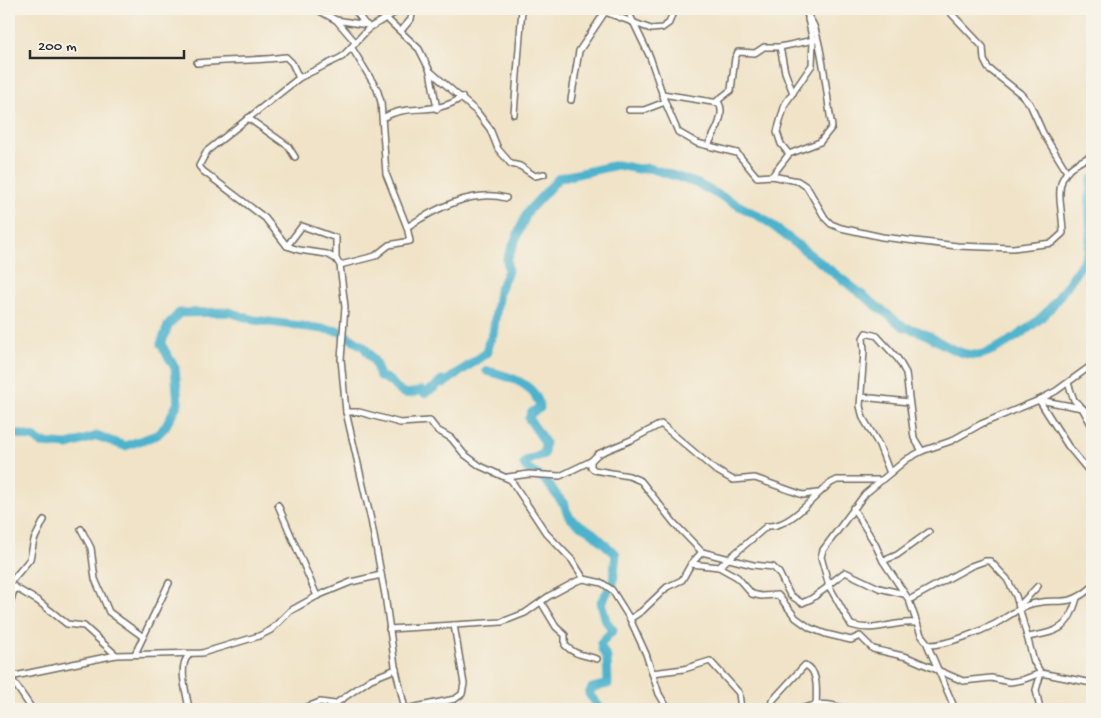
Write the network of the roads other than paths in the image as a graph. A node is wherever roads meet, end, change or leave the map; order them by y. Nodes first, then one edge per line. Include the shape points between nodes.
1 (316, 9) edge
2 (354, 9) edge
3 (401, 9) edge
4 (414, 9) edge
5 (522, 9) edge
6 (597, 9) edge
7 (627, 9) edge
8 (674, 9) edge
9 (947, 9) edge
10 (605, 12) junction
11 (805, 12) edge
12 (385, 17) junction
13 (336, 20) junction
14 (633, 21) junction
15 (368, 27) junction
16 (401, 31) junction
17 (815, 40) junction
18 (356, 43) junction
19 (780, 47) junction
20 (352, 48) junction
21 (197, 63) dead end
22 (430, 71) junction
23 (299, 78) junction
24 (793, 93) junction
25 (662, 94) junction
26 (462, 97) junction
27 (572, 100) dead end
28 (717, 101) junction
29 (665, 102) junction
30 (437, 109) junction
31 (629, 110) dead end
32 (514, 114) dead end
33 (248, 118) junction
34 (383, 118) junction
35 (708, 145) junction
36 (789, 154) junction
37 (1092, 156) edge
38 (295, 157) dead end
39 (1067, 172) junction
40 (544, 174) dead end
41 (772, 176) junction
42 (506, 198) dead end
43 (407, 227) junction
44 (287, 246) junction
45 (336, 259) junction
46 (340, 265) junction
47 (1092, 365) edge
48 (1068, 383) junction
49 (862, 397) junction
50 (1039, 400) junction
51 (909, 402) junction
52 (1082, 408) junction
53 (346, 412) junction
54 (1092, 417) edge
55 (1092, 426) edge
56 (922, 451) junction
57 (591, 461) junction
58 (890, 473) junction
59 (1092, 475) edge
60 (508, 477) junction
61 (881, 480) junction
62 (817, 493) junction
63 (278, 505) dead end
64 (853, 508) junction
65 (44, 520) dead end
66 (81, 529) dead end
67 (929, 532) dead end
68 (702, 552) junction
69 (726, 559) junction
70 (883, 561) junction
71 (691, 564) junction
72 (719, 567) junction
73 (381, 575) junction
74 (584, 579) junction
75 (169, 583) dead end
76 (11, 585) edge
77 (829, 585) junction
78 (1038, 586) dead end
79 (1092, 587) edge
80 (904, 594) junction
81 (318, 596) junction
82 (1077, 598) junction
83 (909, 600) junction
84 (541, 602) junction
85 (9, 606) edge
86 (1019, 608) junction
87 (630, 618) junction
88 (915, 623) junction
89 (454, 625) junction
90 (389, 630) junction
91 (142, 636) junction
92 (1028, 637) junction
93 (926, 643) junction
94 (135, 654) junction
95 (190, 654) junction
96 (116, 655) junction
97 (597, 659) dead end
98 (396, 669) junction
99 (939, 670) junction
100 (652, 673) junction
101 (1041, 673) junction
102 (23, 675) junction
103 (10, 676) edge
104 (1092, 683) edge
105 (16, 686) junction
106 (816, 706) edge
107 (770, 708) edge
108 (32, 709) edge
109 (189, 709) edge
110 (302, 709) edge
111 (405, 709) edge
112 (668, 709) edge
113 (741, 709) edge
114 (758, 709) edge
115 (800, 709) edge
116 (844, 709) edge
117 (955, 709) edge
118 (1040, 709) edge

1 - 13 street
2 - 15 street
3 - 12 street
4 - 16 street via 411,20
5 - 32 street
6 - 10 street
7 - 14 street
8 - 14 street via 669,24 662,28 651,29
9 - 39 street via 983,47 988,68 1030,104
10 - 14 street
10 - 27 street via 579,51
11 - 17 street via 815,27
12 - 15 street
12 - 16 street
13 - 15 street
13 - 18 street
14 - 25 street via 650,57
15 - 18 street
16 - 22 street via 420,49
17 - 19 street
17 - 24 street via 812,65
17 - 36 street via 825,65 827,107 832,127 820,142
18 - 20 street
19 - 24 street
19 - 28 street via 764,47 755,53 738,52 731,90
20 - 23 street via 333,62
20 - 34 street via 377,89
21 - 23 street via 286,57
22 - 26 street
22 - 30 street
23 - 33 street
24 - 36 street via 785,104 777,136
25 - 28 street
25 - 29 street
26 - 30 street
26 - 40 street via 487,125 494,142 511,164 535,176
28 - 35 street via 721,106 718,124
29 - 31 street via 644,110
29 - 35 street via 678,132 690,140
30 - 34 street via 398,111
33 - 38 street via 288,146
33 - 44 street via 207,151 199,166 265,218
34 - 43 street via 386,174
35 - 41 street via 737,153 757,177
36 - 41 street
37 - 39 street
39 - 41 street via 1058,194 1064,233 1052,243 1013,248 919,242 841,228 826,218 807,187 798,181
42 - 43 street via 494,195 453,203
43 - 46 street via 410,241 389,246 375,256
44 - 45 street via 327,254
44 - 45 street via 302,226 336,238
45 - 46 street
46 - 53 street via 345,307 341,359
47 - 48 street
48 - 50 street
48 - 52 street via 1074,400
49 - 51 street
49 - 51 street via 863,338 869,332 877,336 904,368 908,378
49 - 58 street via 863,418
50 - 52 street
50 - 56 street
50 - 59 street via 1068,446
51 - 56 street via 914,438
52 - 54 street
52 - 55 street
53 - 60 street via 359,412 400,423 430,421 480,466
53 - 73 street
56 - 58 street
57 - 60 street via 560,476
57 - 62 street via 598,454 661,424 728,478 755,478 803,495
57 - 68 street via 594,470 629,476 645,484 674,523
58 - 61 street
60 - 74 street via 546,533 572,560
61 - 62 street via 837,480
61 - 64 street
62 - 69 street via 793,516 774,527 767,526
63 - 81 street
64 - 70 street
64 - 77 street via 823,550 821,562
65 - 76 street via 34,540 30,559
66 - 91 street via 91,548 95,579 109,612
67 - 70 street
68 - 69 street
68 - 71 street
69 - 72 street
69 - 77 street via 773,567 786,590 802,603
70 - 80 street
71 - 72 street
71 - 87 street via 682,580 667,587
72 - 99 street via 737,577 752,594 778,595 796,618 810,628 851,640 860,636 873,649 907,657
73 - 81 street via 351,582
73 - 90 street
74 - 84 street
74 - 87 street via 609,586
75 - 91 street
76 - 85 street via 12,601
76 - 96 street via 67,624 84,626
77 - 80 street via 845,572 879,588
77 - 88 street via 851,625 869,629 903,622
78 - 86 street
79 - 82 street
80 - 83 street
81 - 95 street via 290,611 272,630 259,636
82 - 86 street
82 - 92 street via 1066,624 1054,632
83 - 86 street via 987,560 1007,579
83 - 88 street
84 - 89 street via 502,622
84 - 97 street via 556,627 565,635 565,645 579,655
86 - 92 street
86 - 93 street via 973,633 935,645
87 - 100 street
88 - 93 street
89 - 90 street
89 - 111 street via 464,684 462,694 455,699
90 - 98 street
91 - 94 street
92 - 101 street via 1034,662
93 - 99 street
94 - 95 street
94 - 96 street
95 - 109 street via 183,668
96 - 102 street
98 - 110 street via 371,679 335,704 320,702
98 - 111 street
99 - 101 street via 963,681 991,678 1010,682
99 - 117 street
100 - 112 street
100 - 113 street via 684,669 710,661 739,693
101 - 104 street
101 - 118 street via 1036,690
102 - 103 street
102 - 105 street
103 - 105 street
105 - 108 street
106 - 107 street via 816,676 805,665 772,701
106 - 115 street
106 - 116 street via 829,704
107 - 114 street

